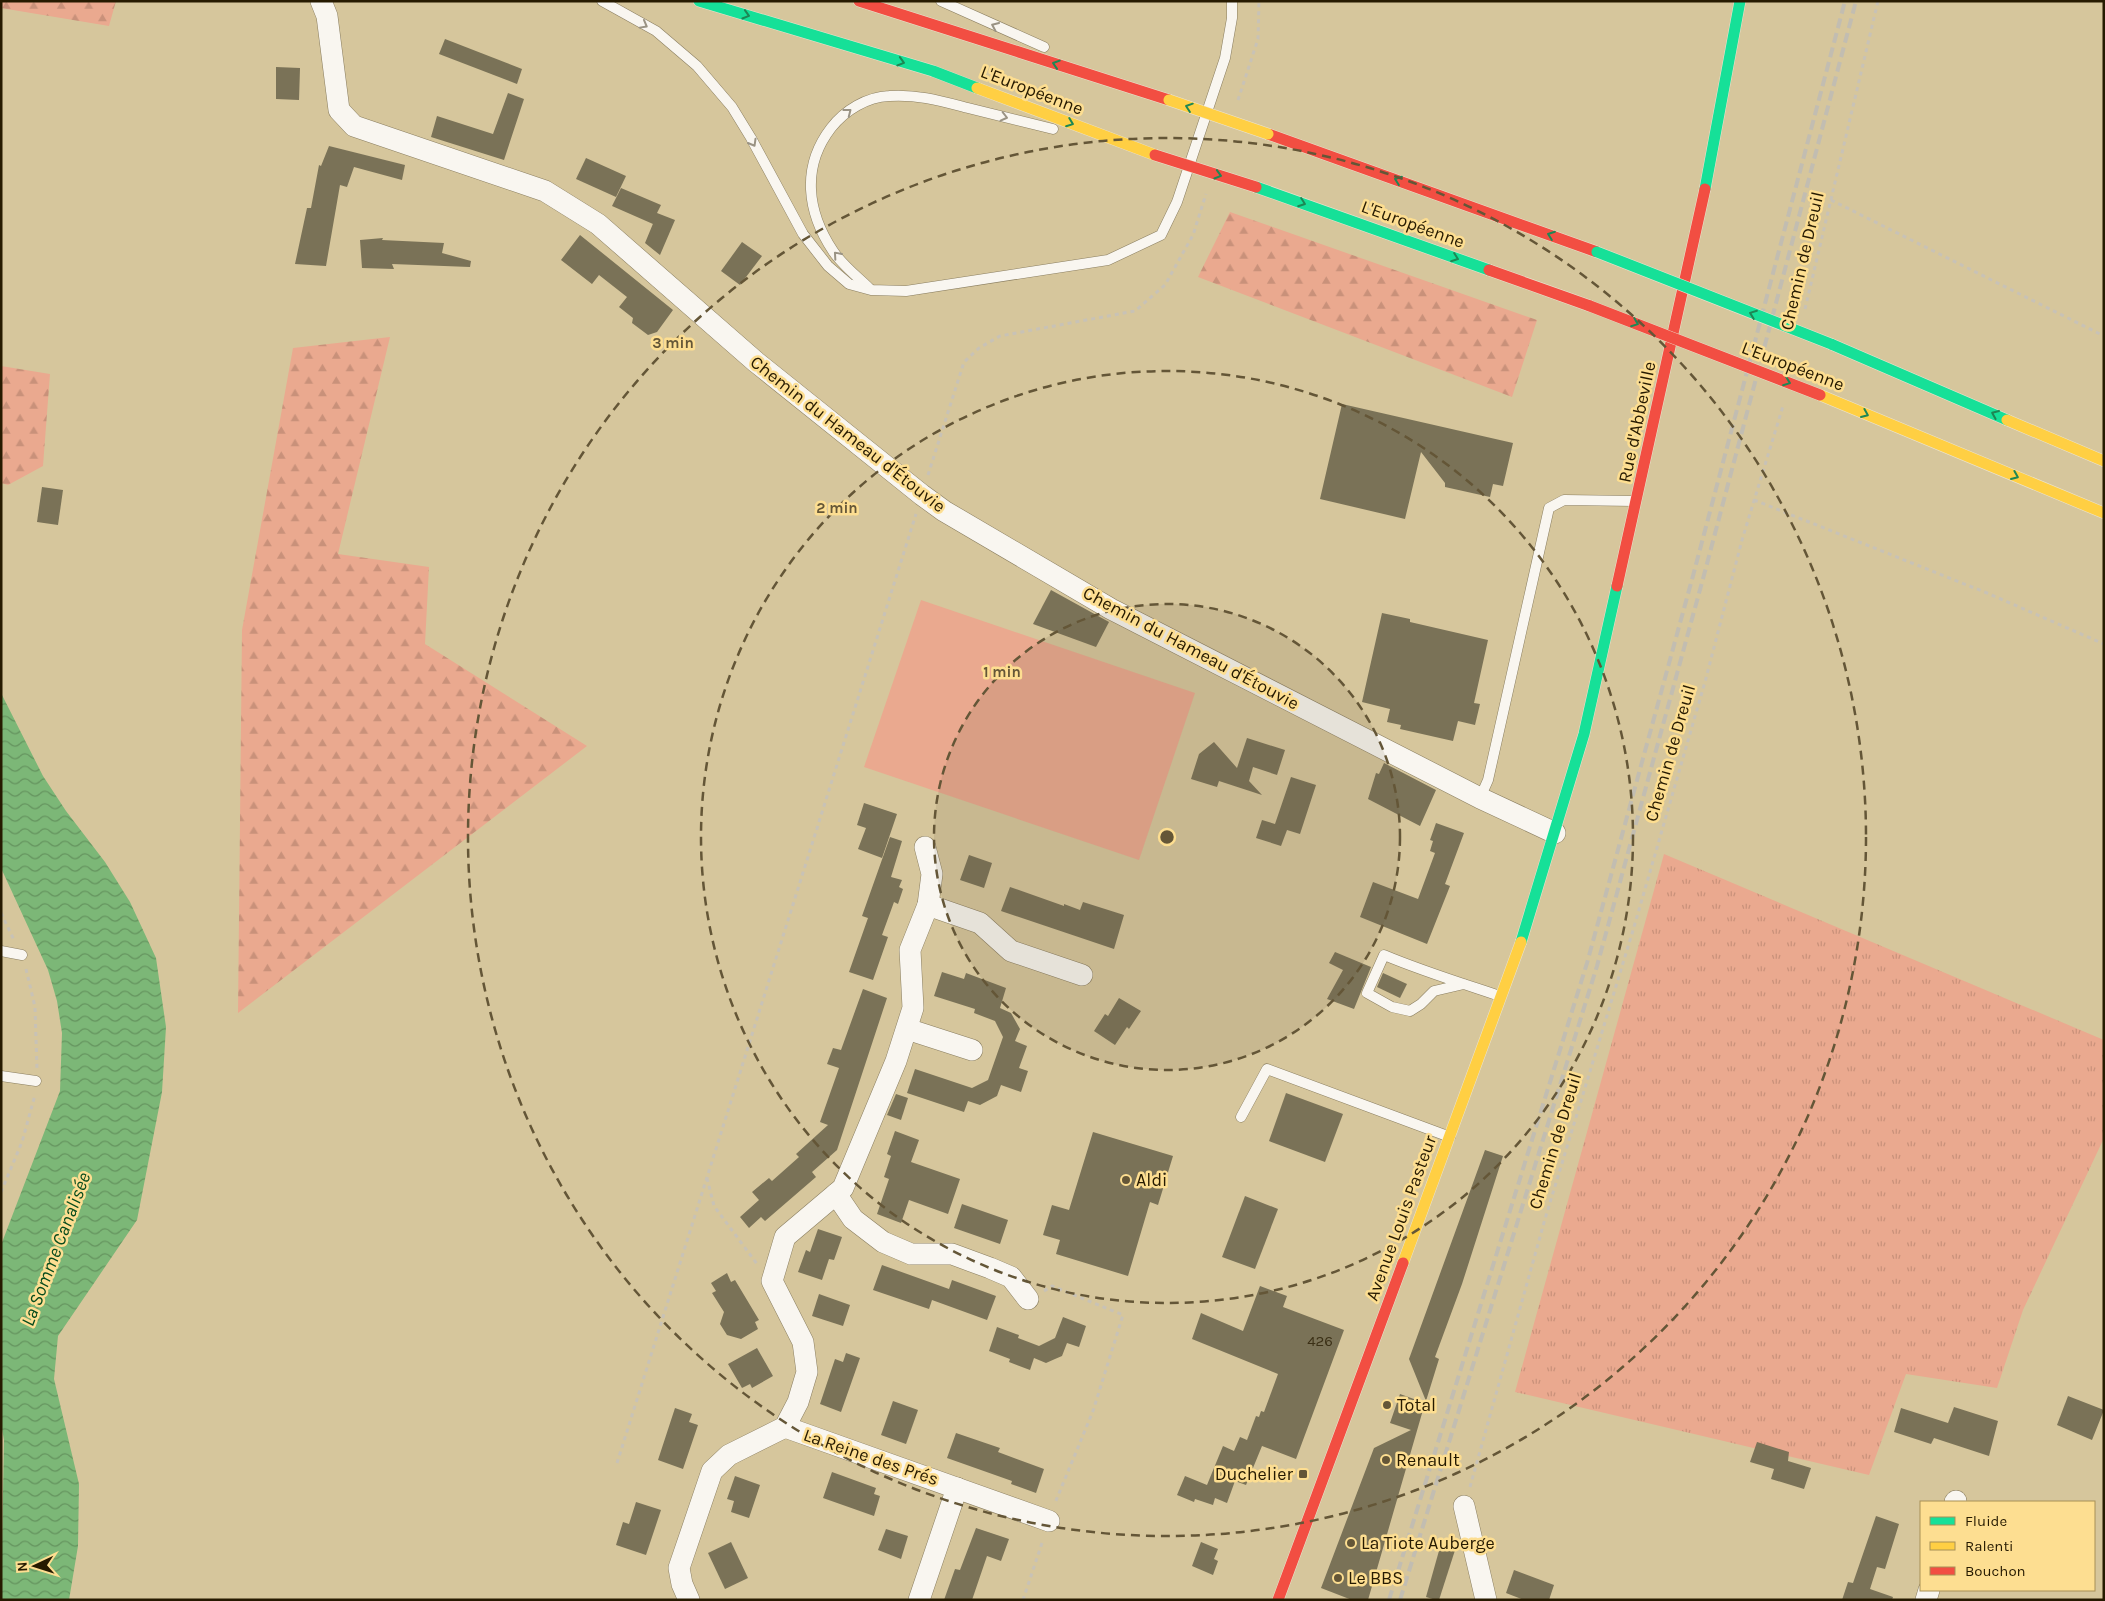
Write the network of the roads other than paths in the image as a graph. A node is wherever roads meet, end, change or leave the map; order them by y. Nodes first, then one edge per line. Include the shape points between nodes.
1 (321, 1) edge
2 (602, 1) edge
3 (699, 1) edge
4 (859, 1) edge
5 (941, 1) edge
6 (1232, 1) edge
7 (1740, 1) edge
8 (1169, 100) junction
9 (1155, 155) junction
10 (871, 290) junction
11 (2104, 461) edge
12 (1637, 502) junction
13 (2104, 513) edge
14 (1480, 798) junction
15 (1553, 840) junction
16 (925, 846) dead end
17 (928, 905) junction
18 (1, 951) edge
19 (22, 955) road end
20 (1082, 975) dead end
21 (1464, 984) junction
22 (1502, 997) junction
23 (907, 1029) junction
24 (972, 1050) dead end
25 (1, 1076) edge
26 (36, 1081) road end
27 (1241, 1117) dead end
28 (1450, 1137) junction
29 (836, 1194) junction
30 (1028, 1299) road end
31 (785, 1427) junction
32 (957, 1488) junction
33 (1464, 1506) road end
34 (1049, 1521) road end
35 (689, 1600) edge
36 (920, 1600) edge
37 (1278, 1600) edge
38 (1486, 1600) edge

1 - 14 street, Chemin du Hameau d'Étouvie via 328,16 339,110 354,126 545,191 598,224 756,362 944,511 1111,609
2 -> 10 lane via 656,32 697,66 732,107 803,234 828,266 849,284
3 -> 9 main road, L'Européenne via 933,71
8 -> 4 main road, L'Européenne
8 -> 5 lane
6 - 10 lane via 1225,58 1177,202 1161,235 1108,260 906,291
7 - 12 main road, Rue d'Abbeville via 1705,192
11 -> 8 main road, L'Européenne, bridge via 1831,344 1596,252
10 -> 9 lane via 833,252 817,220 810,195 812,169 819,144 835,122 860,103 888,96 920,96
9 -> 13 main road, L'Européenne, bridge via 1256,187 1590,306 1820,395
12 - 14 lane via 1564,500 1549,508 1488,780
12 - 15 main road, Rue d'Abbeville via 1584,734
14 - 15 street, Chemin du Hameau d'Étouvie
15 - 22 main road, Avenue Louis Pasteur
16 - 17 street via 932,874
17 - 20 street via 980,923 1011,951
17 - 23 street via 910,950 913,1008
18 - 19 lane
21 - 21 lane via 1434,991 1410,1011 1392,1007 1367,993 1384,955
21 - 22 lane
22 - 28 main road, Avenue Louis Pasteur
23 - 24 street
23 - 29 street via 843,1188
25 - 26 lane
27 - 28 lane via 1267,1070
28 - 37 main road, Avenue Louis Pasteur
29 - 30 street via 853,1219 882,1242 911,1254 952,1254 990,1268 1011,1277
29 - 31 street via 785,1237 772,1281 803,1342 806,1372 798,1402
31 - 32 street, La Reine des Prés
31 - 35 street via 729,1455 712,1471 679,1568
32 - 34 street, La Reine des Prés
32 - 36 street, La Reine des Prés
33 - 38 street

